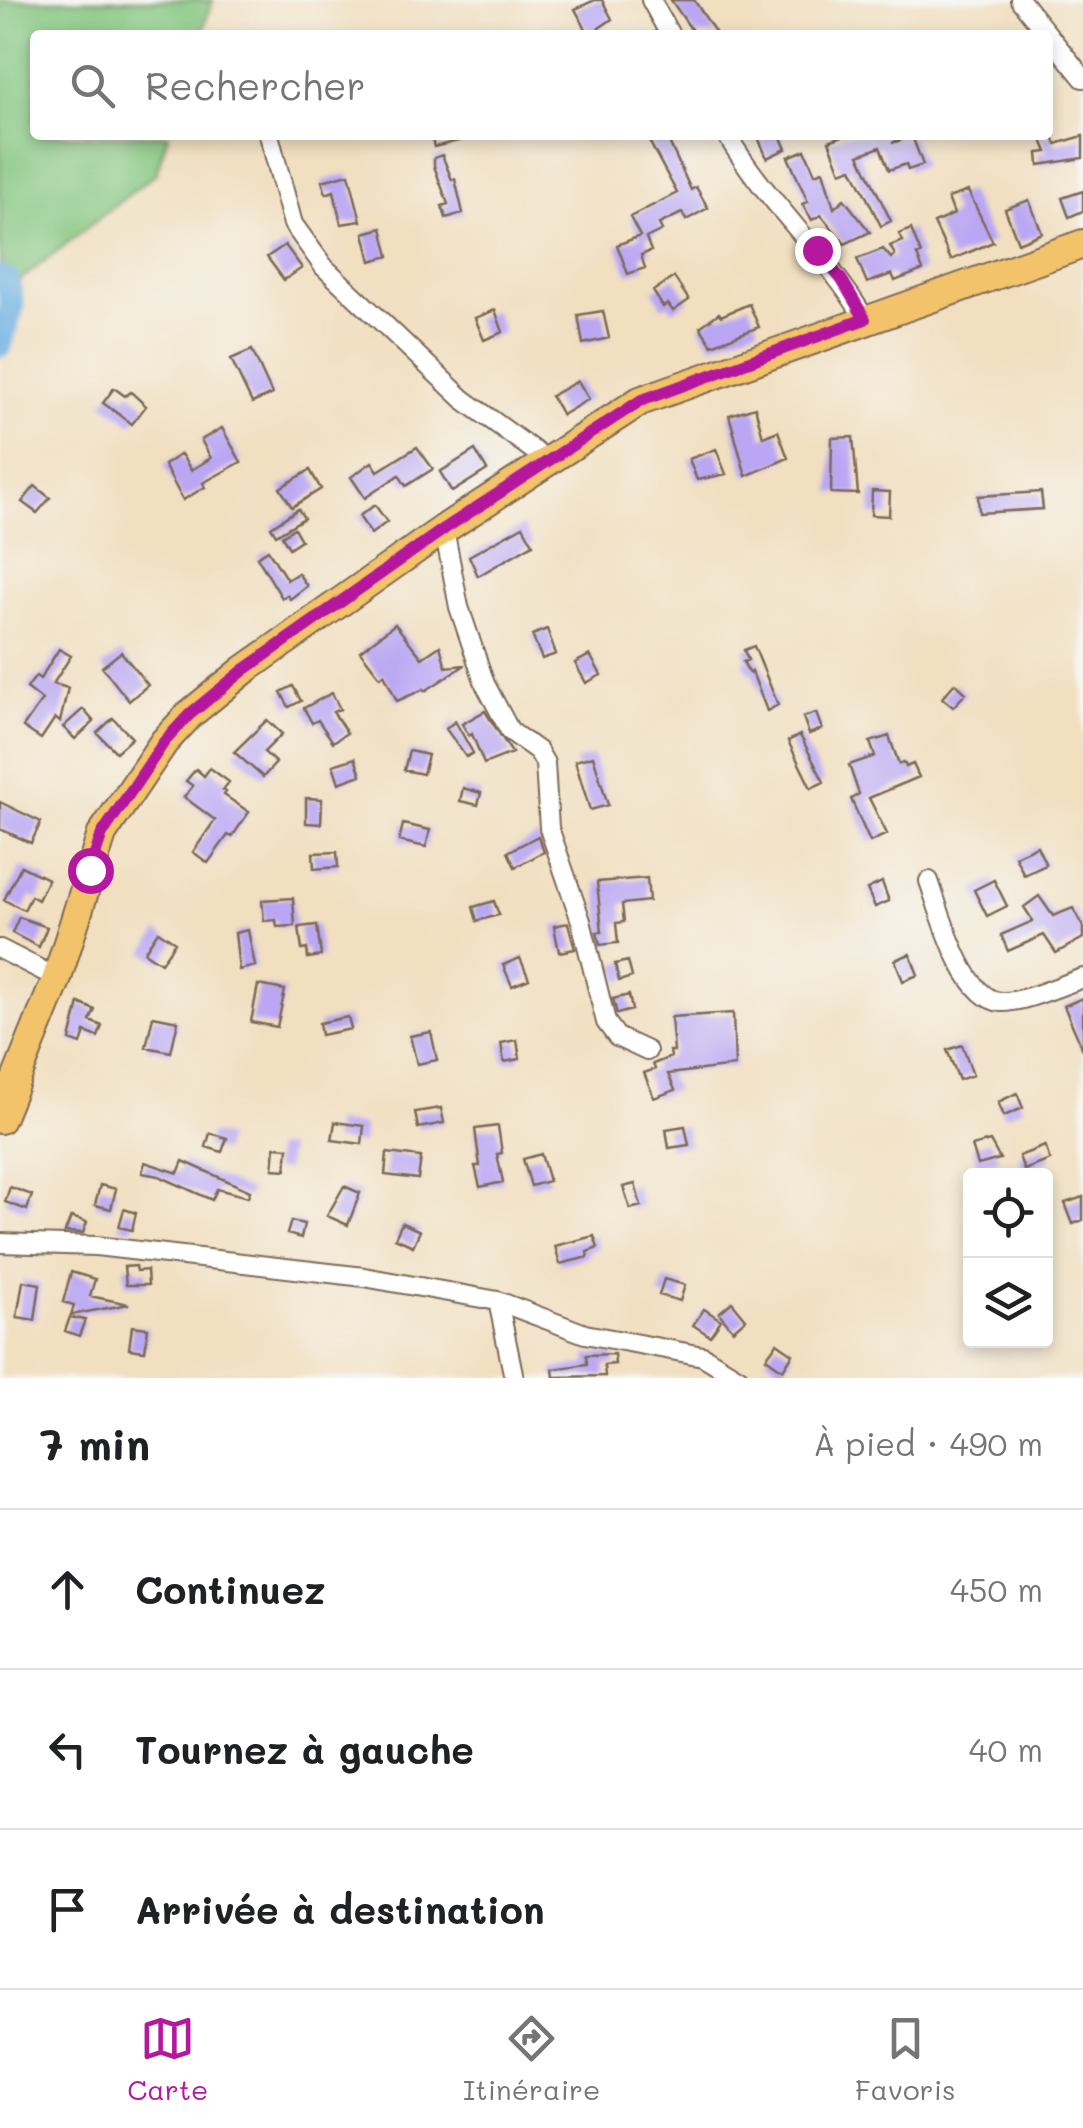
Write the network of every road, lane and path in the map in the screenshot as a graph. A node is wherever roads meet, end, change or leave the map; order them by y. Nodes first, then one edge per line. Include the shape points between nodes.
1 (650, 0) edge
2 (1020, 0) edge
3 (667, 30) edge
4 (1044, 30) edge
5 (1053, 41) edge
6 (1083, 78) edge
7 (270, 140) edge
8 (730, 140) edge
9 (1083, 244) edge
10 (865, 319) junction
11 (548, 461) junction
12 (444, 529) junction
13 (929, 881) dead end
14 (0, 949) edge
15 (57, 978) junction
16 (1083, 978) edge
17 (647, 1051) dead end
18 (0, 1120) edge
19 (0, 1243) edge
20 (498, 1301) junction
21 (514, 1378) edge
22 (739, 1378) edge

1 - 3 street
2 - 4 street
5 - 6 street
7 - 11 street via 293,224 324,267 463,399
8 - 10 street via 842,280
9 - 10 main road
10 - 11 main road via 640,401
11 - 12 main road
12 - 15 main road via 244,670 164,742 102,834
12 - 17 street via 459,608 485,684 510,731 545,763 550,828 582,920 606,1022 617,1037
13 - 16 street via 954,950 989,999 1005,1002
14 - 15 street
15 - 18 main road
19 - 20 street via 96,1246 364,1276
20 - 21 street
20 - 22 street via 586,1334 703,1356

